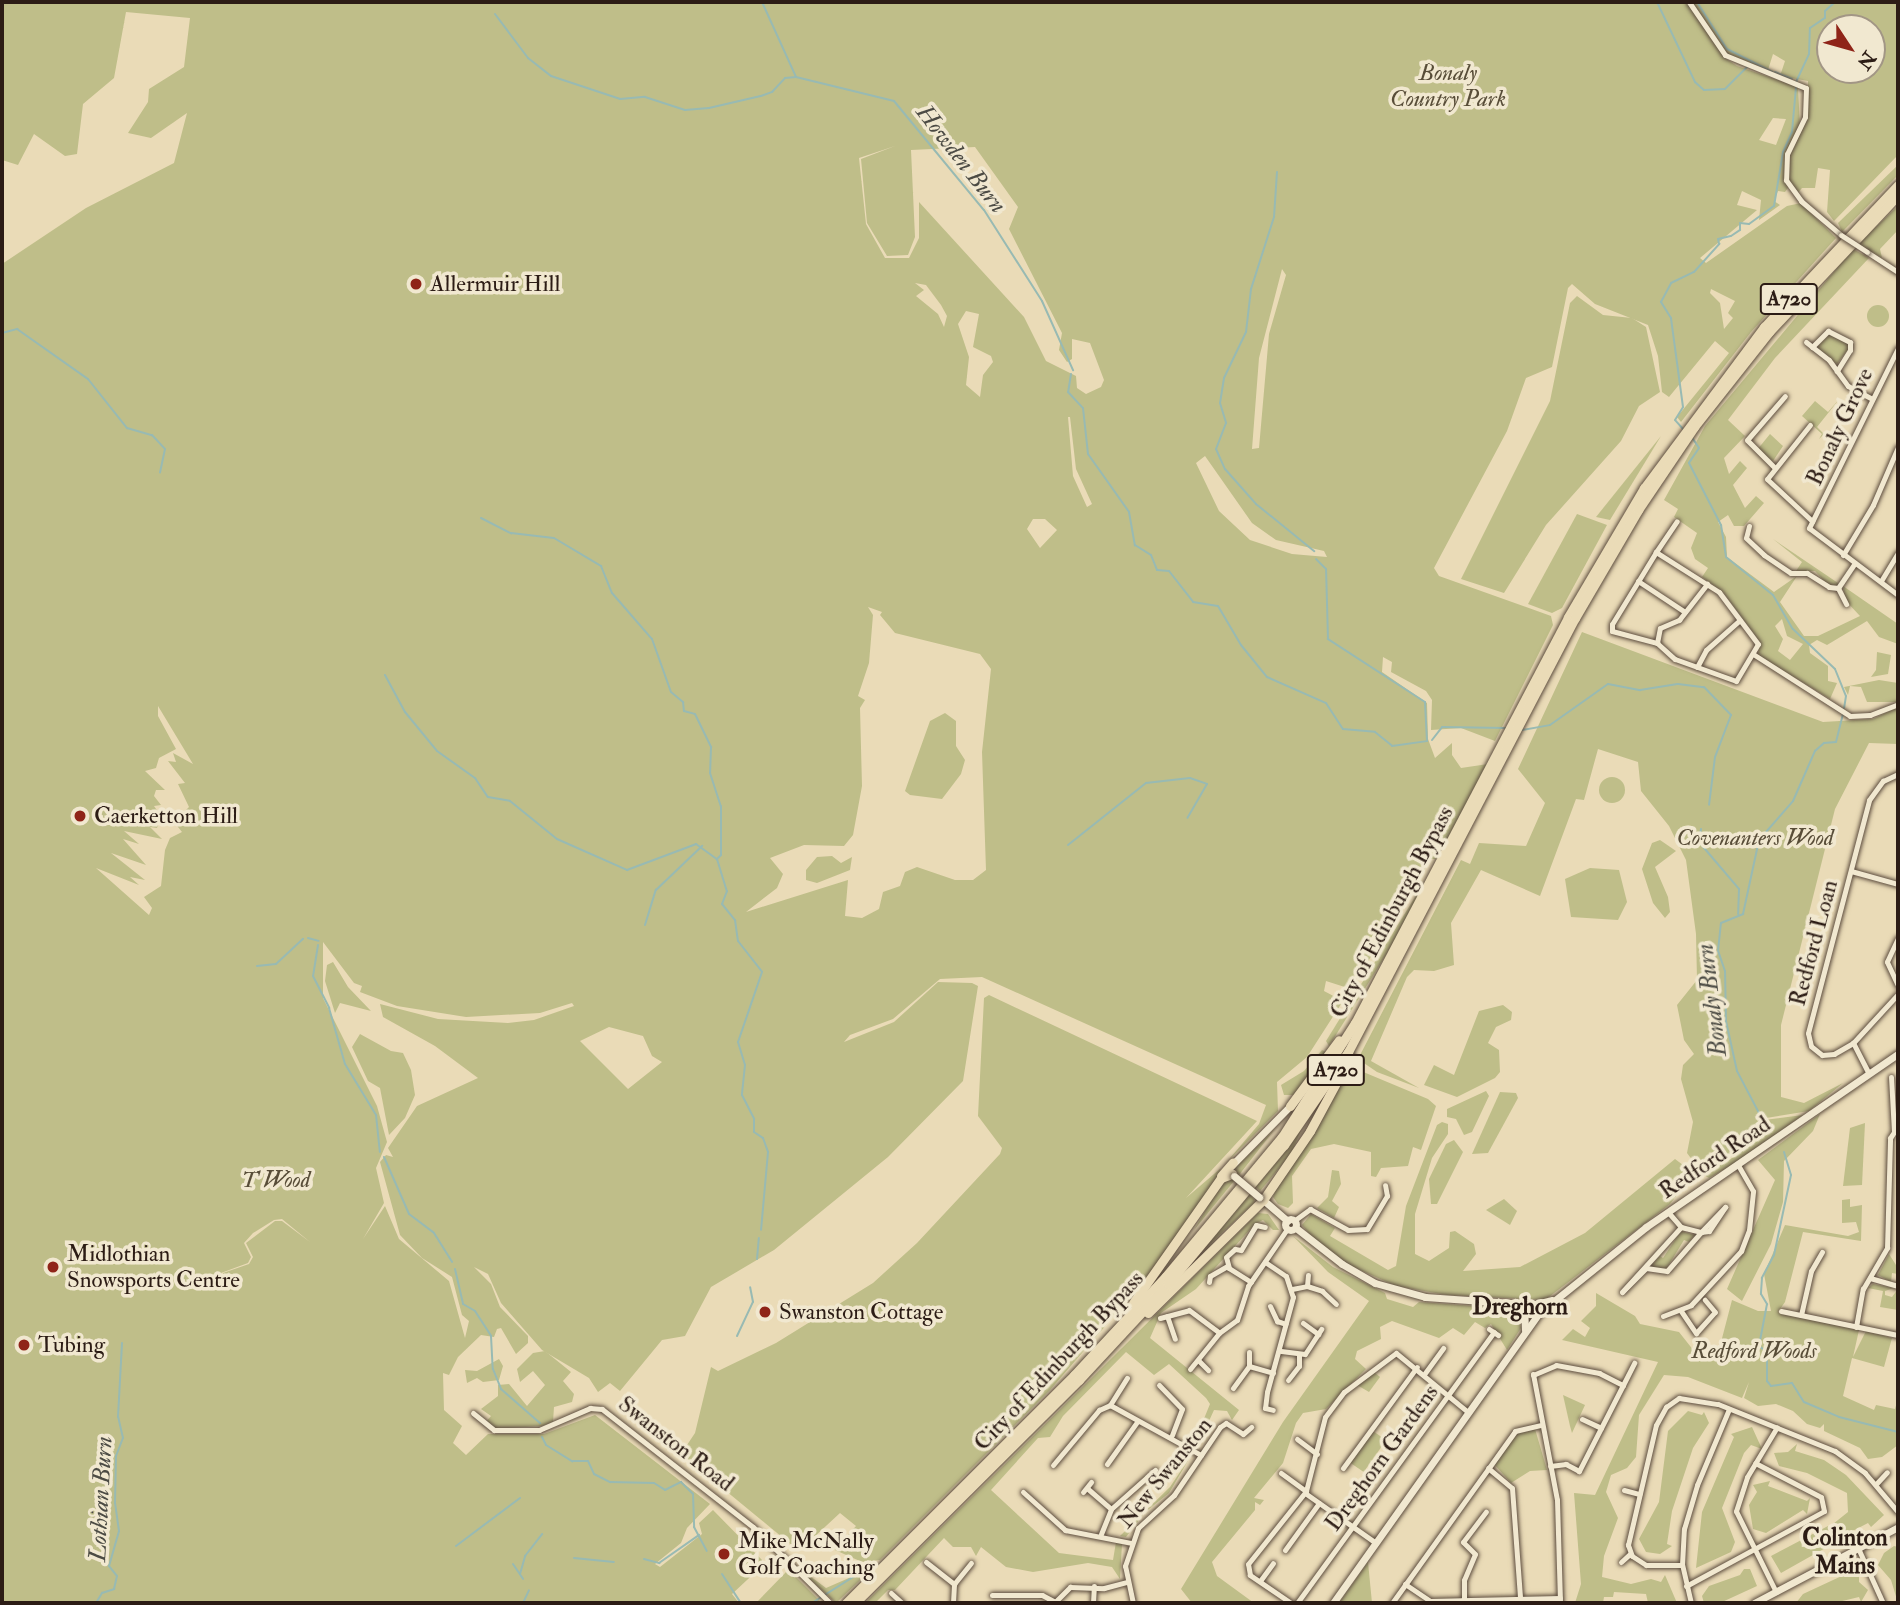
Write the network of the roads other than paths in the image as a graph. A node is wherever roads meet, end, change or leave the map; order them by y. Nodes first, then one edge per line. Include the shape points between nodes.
1 (1689, 2) edge
2 (1898, 185) edge
3 (1898, 195) edge
4 (1898, 272) edge
5 (1806, 342) dead end
6 (1812, 347) junction
7 (1898, 348) edge
8 (1837, 371) junction
9 (1785, 397) dead end
10 (1871, 398) junction
11 (1691, 425) junction
12 (1810, 425) dead end
13 (1681, 440) junction
14 (1898, 447) edge
15 (1774, 467) junction
16 (1676, 520) dead end
17 (1812, 521) junction
18 (1749, 526) dead end
19 (1656, 552) junction
20 (1898, 553) edge
21 (1843, 555) junction
22 (1855, 563) junction
23 (1638, 581) junction
24 (1881, 582) junction
25 (1707, 584) junction
26 (1838, 588) junction
27 (1898, 595) edge
28 (1846, 604) dead end
29 (1685, 612) junction
30 (1740, 620) junction
31 (1657, 643) junction
32 (1753, 654) junction
33 (1697, 667) junction
34 (1898, 704) edge
35 (1898, 774) edge
36 (1851, 872) junction
37 (1898, 883) edge
38 (1898, 938) edge
39 (1387, 965) junction
40 (1387, 980) junction
41 (1898, 986) edge
42 (1898, 994) edge
43 (1853, 1043) junction
44 (1898, 1054) edge
45 (1868, 1072) junction
46 (1891, 1077) dead end
47 (1290, 1106) joint
48 (1896, 1131) edge
49 (1233, 1162) junction
50 (1739, 1167) junction
51 (1233, 1175) junction
52 (1221, 1178) junction
53 (1385, 1185) dead end
54 (1261, 1198) junction
55 (1668, 1212) junction
56 (1291, 1224) junction
57 (1265, 1227) dead end
58 (1681, 1227) junction
59 (1701, 1231) junction
60 (1821, 1256) dead end
61 (1265, 1262) junction
62 (1227, 1266) junction
63 (1646, 1268) junction
64 (1308, 1275) dead end
65 (1870, 1278) junction
66 (1209, 1282) dead end
67 (1251, 1282) junction
68 (1307, 1286) junction
69 (1898, 1286) edge
70 (1293, 1289) junction
71 (1555, 1298) junction
72 (1705, 1300) dead end
73 (1337, 1304) dead end
74 (1535, 1304) junction
75 (1273, 1309) dead end
76 (1524, 1310) junction
77 (1681, 1311) junction
78 (1781, 1311) dead end
79 (1801, 1315) junction
80 (1536, 1316) junction
81 (1661, 1316) dead end
82 (1303, 1323) dead end
83 (1286, 1324) junction
84 (1856, 1327) junction
85 (1525, 1331) junction
86 (1494, 1332) dead end
87 (1220, 1333) junction
88 (1898, 1335) edge
89 (1175, 1339) dead end
90 (1443, 1348) dead end
91 (1281, 1351) junction
92 (1249, 1352) dead end
93 (1299, 1355) junction
94 (1199, 1361) junction
95 (1634, 1363) dead end
96 (1249, 1366) junction
97 (1417, 1367) junction
98 (1190, 1368) dead end
99 (1208, 1370) dead end
100 (1273, 1373) junction
101 (1425, 1373) junction
102 (1076, 1378) junction
103 (1127, 1378) dead end
104 (1116, 1379) dead end
105 (1289, 1380) dead end
106 (1122, 1384) junction
107 (1623, 1385) junction
108 (1233, 1388) dead end
109 (1161, 1389) dead end
110 (1446, 1397) junction
111 (1110, 1405) junction
112 (1729, 1409) junction
113 (1273, 1410) dead end
114 (473, 1413) dead end
115 (1469, 1413) junction
116 (1582, 1419) dead end
117 (1137, 1422) junction
118 (1541, 1425) junction
119 (1251, 1427) dead end
120 (1777, 1427) junction
121 (1601, 1428) junction
122 (1172, 1435) junction
123 (1297, 1439) dead end
124 (1317, 1454) junction
125 (1201, 1455) junction
126 (1112, 1463) dead end
127 (1755, 1463) junction
128 (1053, 1465) dead end
129 (1550, 1466) junction
130 (1343, 1468) dead end
131 (1488, 1468) junction
132 (1887, 1472) dead end
133 (1281, 1473) dead end
134 (1155, 1475) dead end
135 (1876, 1484) junction
136 (1087, 1488) dead end
137 (1032, 1489) dead end
138 (1624, 1490) dead end
139 (1306, 1492) junction
140 (1639, 1494) junction
141 (1319, 1503) junction
142 (1111, 1510) junction
143 (1898, 1511) edge
144 (1486, 1512) dead end
145 (1354, 1527) junction
146 (1898, 1527) edge
147 (1101, 1534) junction
148 (1130, 1543) junction
149 (1376, 1543) junction
150 (1287, 1546) dead end
151 (1858, 1548) junction
152 (1754, 1551) junction
153 (1630, 1554) junction
154 (1621, 1562) dead end
155 (929, 1563) dead end
156 (971, 1563) dead end
157 (1273, 1563) dead end
158 (1682, 1566) junction
159 (1260, 1581) junction
160 (1126, 1582) junction
161 (954, 1584) junction
162 (1405, 1584) junction
163 (1094, 1586) junction
164 (1686, 1586) junction
165 (1776, 1592) junction
166 (895, 1595) dead end
167 (992, 1595) dead end
168 (1520, 1598) junction
169 (1464, 1599) junction
170 (1560, 1601) edge
171 (828, 1602) edge
172 (846, 1603) edge
173 (855, 1603) edge
174 (902, 1603) edge
175 (953, 1603) edge
176 (1055, 1603) edge
177 (1093, 1603) edge
178 (1133, 1603) edge
179 (1291, 1603) edge
180 (1297, 1603) edge
181 (1333, 1603) edge
182 (1392, 1603) edge
183 (1691, 1603) edge
184 (1754, 1603) edge
185 (1883, 1603) edge

1 - 4 street, bridge via 1715,46 1736,64 1806,88 1805,117 1790,143 1786,180 1801,201 1841,235
2 - 11 highway, City of Edinburgh Bypass / A720 via 1783,306
3 - 11 highway, City of Edinburgh Bypass / A720 via 1788,310
5 - 6 street
6 - 8 street
6 - 8 street via 1828,331 1850,342
7 - 10 street, Bonaly Grove
8 - 10 street via 1848,386
9 - 15 street via 1747,440
10 - 17 street, Bonaly Grove
11 - 13 highway, City of Edinburgh Bypass / A720
12 - 15 street
13 - 39 highway, City of Edinburgh Bypass / A720 via 1568,617
13 - 40 highway, City of Edinburgh Bypass / A720 via 1588,594
14 - 21 street via 1873,505
15 - 17 street via 1768,482
16 - 19 street
17 - 21 street via 1810,532
18 - 26 street via 1746,538 1763,555 1791,573 1807,573
19 - 23 street
19 - 25 street
20 - 24 street
21 - 22 street
22 - 24 street
22 - 26 street
23 - 29 street
23 - 31 street via 1611,628 1644,643
24 - 27 street
25 - 29 street
25 - 30 street via 1723,596
26 - 28 street
29 - 31 street via 1675,623 1660,628
30 - 32 street via 1758,645
30 - 33 street via 1706,650
31 - 33 street via 1675,659
32 - 33 street via 1734,682
32 - 34 street via 1848,715 1870,716 1888,704
35 - 36 street, Redford Loan via 1883,781 1872,794
36 - 37 street
36 - 43 street, Redford Loan via 1808,1038 1822,1055
38 - 41 street via 1886,962
39 - 47 highway
39 - 102 highway, City of Edinburgh Bypass / A720 via 1339,1051 1282,1137
40 - 54 highway via 1317,1120
40 - 102 highway, City of Edinburgh Bypass / A720 via 1348,1052 1283,1145 1168,1284
42 - 43 street
43 - 45 street
44 - 45 main road, Redford Road
45 - 50 main road, Redford Road
46 - 48 street
47 - 49 main road
48 - 65 street via 1886,1253
49 - 51 main road
49 - 52 highway
50 - 55 main road, Redford Road
50 - 77 street via 1753,1186 1749,1230 1736,1257 1701,1297
51 - 52 highway
51 - 54 main road, bridge
52 - 102 highway via 1174,1250
53 - 56 street via 1390,1197 1364,1230 1348,1230 1310,1209
54 - 56 main road
54 - 102 highway
55 - 58 street
55 - 71 main road, Redford Road
56 - 61 street
56 - 76 main road via 1342,1264 1376,1283 1425,1297 1506,1303
57 - 62 street via 1256,1225 1241,1250 1228,1254
58 - 59 street
58 - 63 street
59 - 59 street via 1721,1208 1726,1208 1709,1231
59 - 63 street via 1667,1271
60 - 79 street via 1811,1270
61 - 67 street
61 - 70 street via 1282,1272
62 - 66 street via 1210,1276
62 - 67 street
63 - 63 street via 1626,1292 1622,1292 1638,1269
64 - 68 street
65 - 69 street
65 - 84 street via 1863,1289
67 - 87 street via 1237,1320
68 - 70 street
68 - 73 street
70 - 83 street
71 - 74 main road, Redford Road
71 - 80 main road, Redford Road
72 - 77 street via 1715,1312 1696,1333
74 - 76 main road, Redford Road
74 - 80 main road
75 - 83 street via 1277,1321
76 - 80 main road
76 - 85 main road
77 - 81 street
78 - 79 street
79 - 84 street
80 - 85 main road, Redford Road
82 - 93 street via 1320,1331 1308,1351
83 - 91 street
84 - 88 street
85 - 115 main road, Redford Road
86 - 110 street, Dreghorn Gardens
87 - 89 street via 1180,1306 1163,1317
87 - 94 street
90 - 101 street
91 - 93 street
91 - 100 street
92 - 96 street
93 - 105 street via 1299,1366
94 - 98 street
94 - 99 street
95 - 107 street
96 - 100 street
96 - 108 street
97 - 101 street
97 - 124 street via 1394,1353 1349,1387 1325,1416
97 - 130 street
100 - 113 street via 1265,1408
101 - 110 street
102 - 172 highway, City of Edinburgh Bypass / A720
102 - 173 highway, City of Edinburgh Bypass / A720
103 - 106 street
104 - 106 street
106 - 111 street
107 - 118 street via 1599,1373 1556,1365 1533,1374
107 - 121 street
109 - 122 street via 1185,1408
110 - 115 street
110 - 145 street, Dreghorn Gardens
111 - 117 street
111 - 128 street via 1099,1410
112 - 120 street
112 - 140 street via 1685,1398 1668,1405 1656,1425
112 - 158 street via 1693,1497 1684,1529
114 - 171 street, Swanston Road via 494,1430 539,1430 587,1409 602,1409 753,1527
115 - 149 main road, Redford Road
116 - 121 street
117 - 122 street
117 - 126 street
118 - 129 street
118 - 131 street via 1518,1429
119 - 125 street, New Swanston via 1243,1437 1226,1423
120 - 127 street
120 - 135 street via 1839,1454
121 - 129 street via 1578,1474 1566,1464
122 - 125 street
123 - 124 street
124 - 139 street
125 - 148 street, New Swanston via 1174,1495 1143,1522
127 - 152 street via 1736,1511
127 - 152 street via 1813,1491 1826,1506 1818,1517
129 - 170 street via 1562,1563
131 - 162 street
131 - 168 street via 1512,1488
132 - 135 street
133 - 139 street
134 - 142 street
135 - 143 street
136 - 142 street
137 - 147 street via 1025,1494 1065,1530
138 - 140 street
139 - 141 street
139 - 159 street via 1248,1564 1250,1575
140 - 153 street via 1628,1540
141 - 145 street
141 - 150 street
142 - 147 street
144 - 169 street via 1463,1542 1475,1554 1464,1580
145 - 149 street
145 - 180 street, Dreghorn Gardens
146 - 151 main road
147 - 148 street
148 - 160 street, New Swanston
149 - 181 main road, Redford Road
151 - 165 main road
151 - 185 street
152 - 164 street
152 - 165 street
153 - 154 street
153 - 158 street via 1650,1566
155 - 161 street
156 - 161 street via 962,1568
157 - 159 street
158 - 164 street
159 - 179 street
160 - 163 street
160 - 178 street, New Swanston
161 - 175 street
162 - 169 street via 1427,1601
162 - 182 street
163 - 176 street via 1070,1587
163 - 177 street
164 - 183 street
165 - 184 main road
166 - 174 street
167 - 176 street via 1042,1595
168 - 169 street
168 - 170 street

